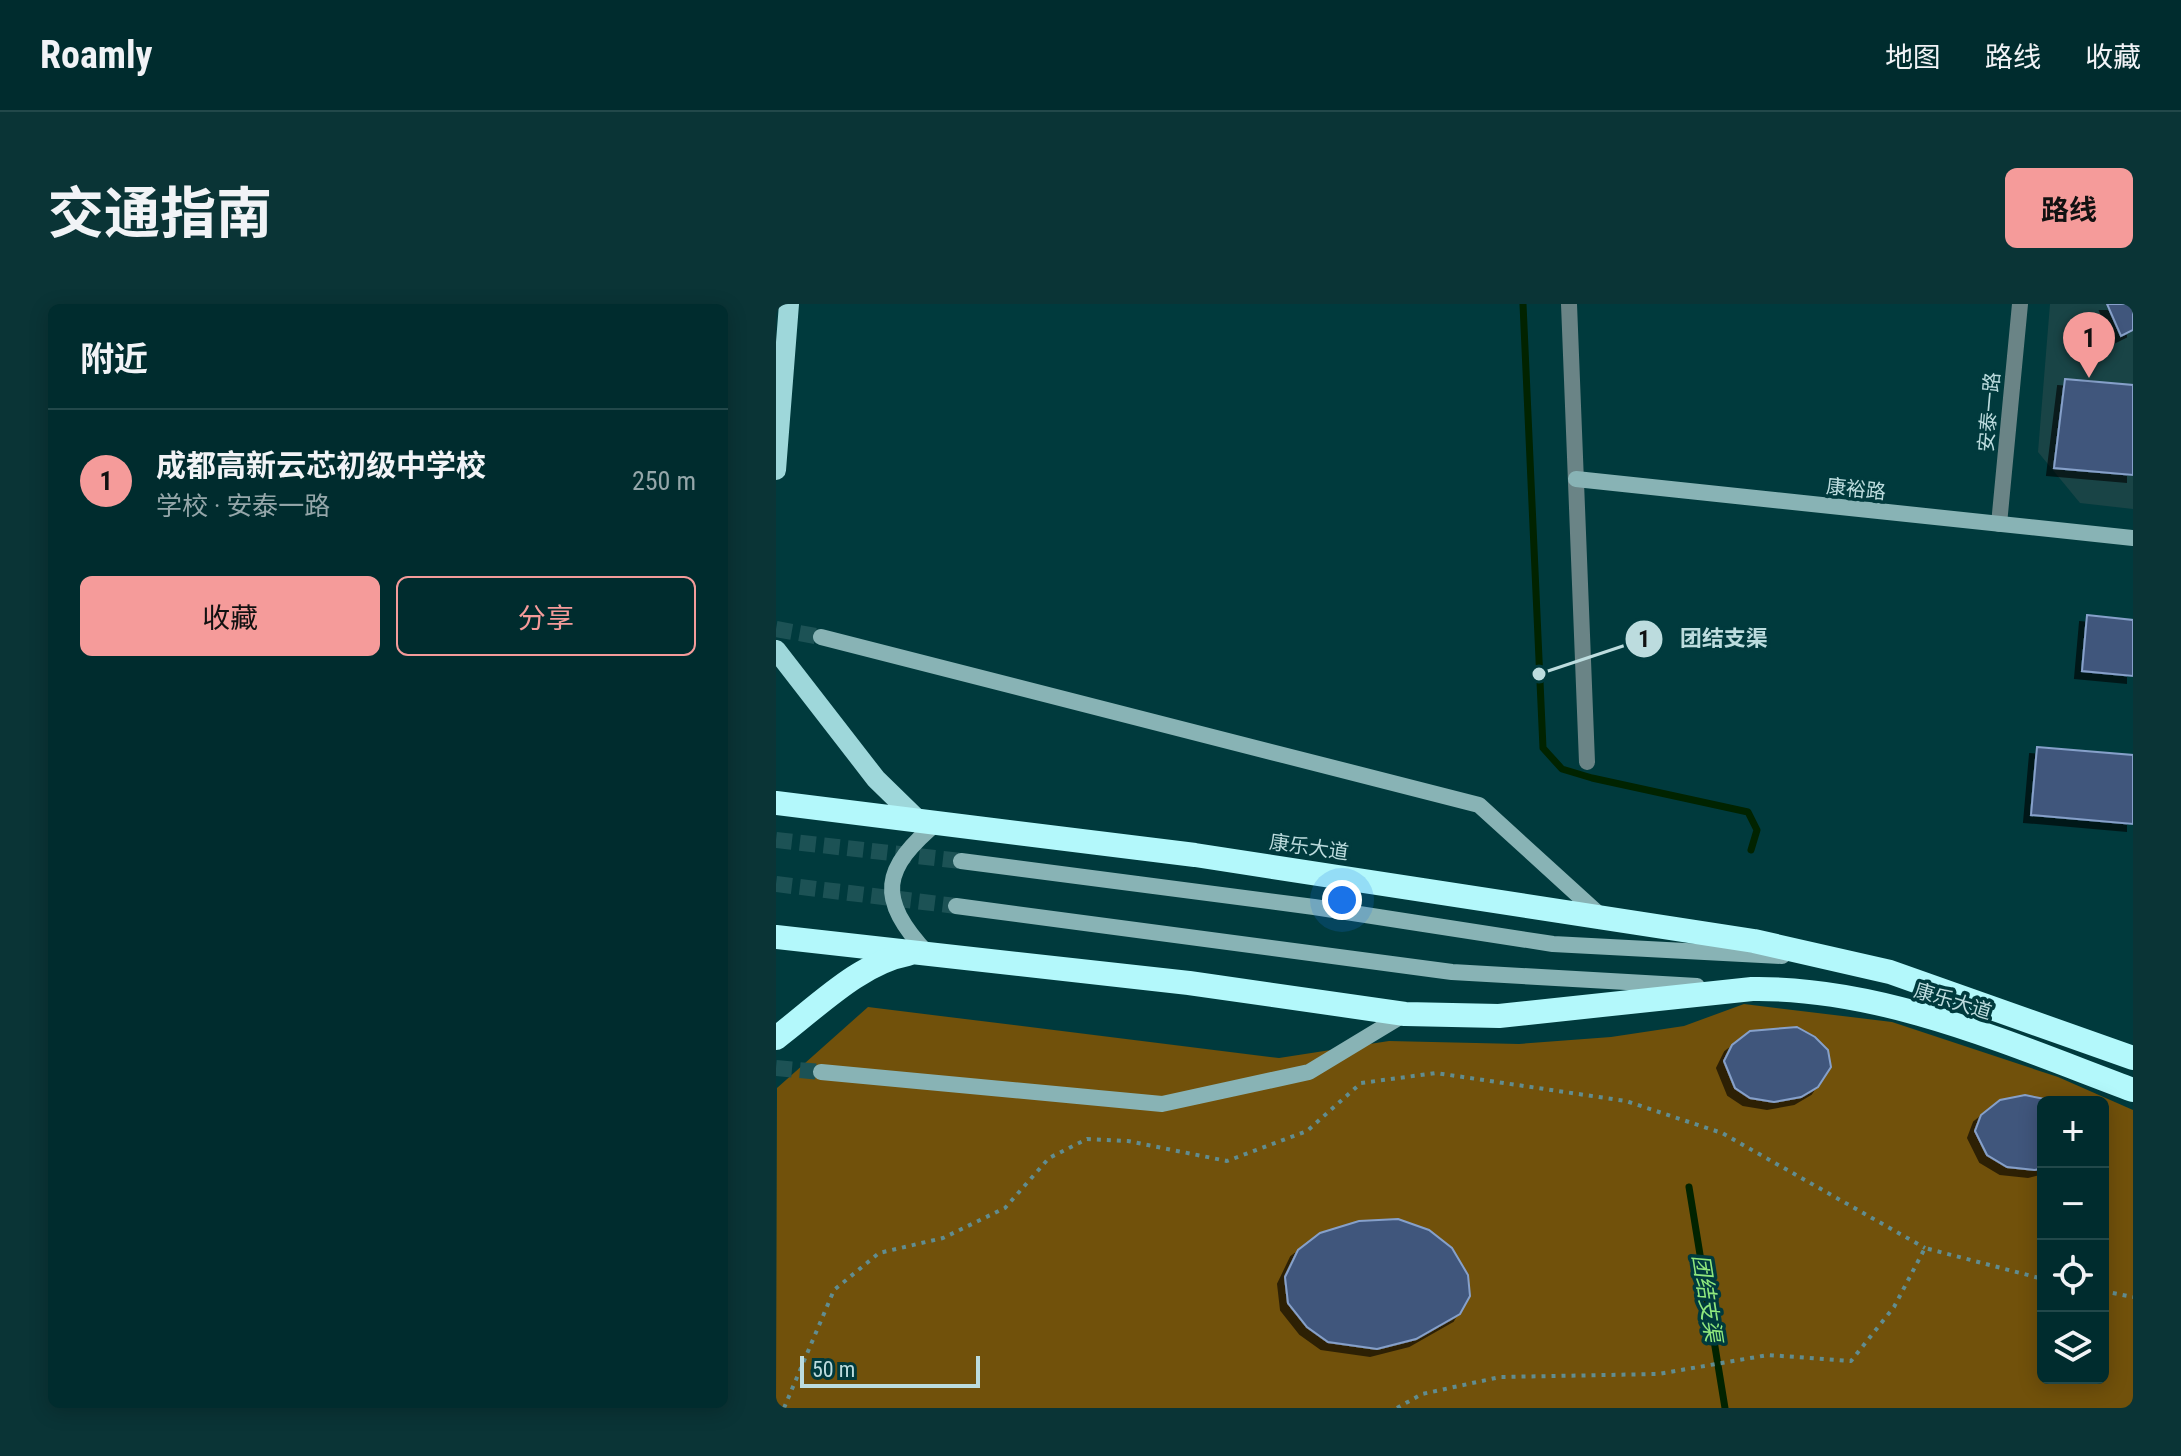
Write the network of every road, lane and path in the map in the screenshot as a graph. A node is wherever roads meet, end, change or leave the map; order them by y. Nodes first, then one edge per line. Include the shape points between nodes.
1 (789, 304) edge
2 (1569, 304) edge
3 (2020, 304) edge
4 (776, 470) edge
5 (1576, 479) junction
6 (1999, 524) junction
7 (2133, 538) edge
8 (821, 637) tunnel mouth
9 (776, 650) edge
10 (1587, 762) dead end
11 (776, 803) edge
12 (927, 819) junction
13 (961, 861) tunnel mouth
14 (956, 906) tunnel mouth
15 (1603, 918) junction
16 (776, 937) edge
17 (923, 953) junction
18 (1832, 958) junction
19 (1752, 989) junction
20 (1405, 1014) junction
21 (776, 1038) edge
22 (2133, 1058) edge
23 (821, 1072) tunnel mouth
24 (2133, 1090) edge
25 (1925, 1248) junction
26 (2037, 1277) edge
27 (2109, 1292) edge
28 (2133, 1297) edge
29 (784, 1408) edge
30 (1397, 1408) edge

1 - 4 main road
2 - 5 street
3 - 6 street, 安泰一路
5 - 6 street, 康裕路
5 - 10 street
6 - 7 street, 康裕路
8 - 15 street via 1479,805
9 - 12 main road via 876,779
11 - 12 highway, 康乐大道
12 - 15 highway, 康乐大道 via 1376,880
12 - 17 street via 896,863 889,884 894,910
13 - 18 street, 康乐大道 via 1553,944
14 - 19 street, 康乐大道 via 1452,972
15 - 18 highway, 康乐大道
16 - 17 highway, 康乐大道
17 - 20 highway, 康乐大道
17 - 21 highway via 895,957 857,977
18 - 22 highway, 康乐大道 via 1890,972
19 - 20 highway, 康乐大道 via 1499,1016
19 - 24 highway, 康乐大道 via 1790,988 1859,998 1998,1040
20 - 23 street via 1309,1072 1162,1104
25 - 26 path
25 - 29 path via 1722,1133 1626,1101 1436,1073 1361,1083 1307,1131 1227,1161 1128,1141 1087,1139 1049,1158 1005,1208 943,1238 879,1253 834,1290
25 - 30 path via 1894,1307 1851,1361 1768,1355 1658,1374 1500,1377 1422,1394
27 - 28 path

